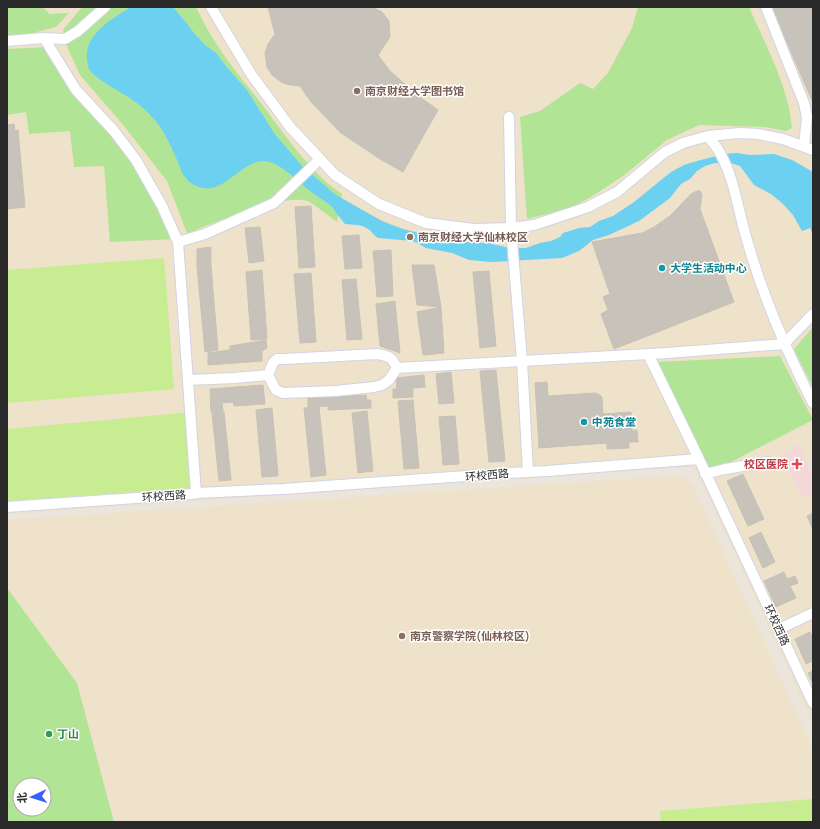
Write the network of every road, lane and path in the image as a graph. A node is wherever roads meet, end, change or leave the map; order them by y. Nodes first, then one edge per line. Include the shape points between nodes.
1 (104, 7) edge
2 (211, 7) edge
3 (766, 7) edge
4 (44, 38) junction
5 (7, 41) edge
6 (508, 117) dead end
7 (708, 136) junction
8 (809, 148) edge
9 (320, 159) junction
10 (511, 228) junction
11 (178, 242) junction
12 (813, 314) edge
13 (784, 344) junction
14 (648, 354) junction
15 (522, 360) junction
16 (398, 368) junction
17 (268, 375) junction
18 (188, 380) junction
19 (813, 403) edge
20 (698, 459) junction
21 (767, 462) dead end
22 (528, 472) junction
23 (705, 474) junction
24 (196, 493) junction
25 (7, 506) edge
26 (813, 613) edge
27 (778, 629) junction
28 (813, 703) edge

1 - 4 street via 78,31 65,39
2 - 9 street via 251,74 290,127
3 - 8 street via 804,103
4 - 5 street
4 - 11 street via 76,90 114,131 136,160 162,206
6 - 10 street
7 - 8 street via 758,134
7 - 10 street via 665,152 617,192 588,207 534,225
7 - 13 street via 727,167 747,240
9 - 10 street via 335,175 379,204 426,223 474,229
9 - 11 street via 274,203 205,234
10 - 15 street
11 - 18 street
12 - 13 street
13 - 14 street
13 - 19 street
14 - 15 street
14 - 20 street
15 - 16 street
15 - 22 street
16 - 17 street via 388,356 377,354 277,359
16 - 17 street via 382,385 336,391 283,393 276,390
17 - 18 street
18 - 24 street
20 - 22 street, 环校西路
20 - 23 street, 环校西路
21 - 23 street
22 - 24 street, 环校西路
23 - 27 street, 环校西路
24 - 25 street, 环校西路
26 - 27 street
27 - 28 street, 环校西路

